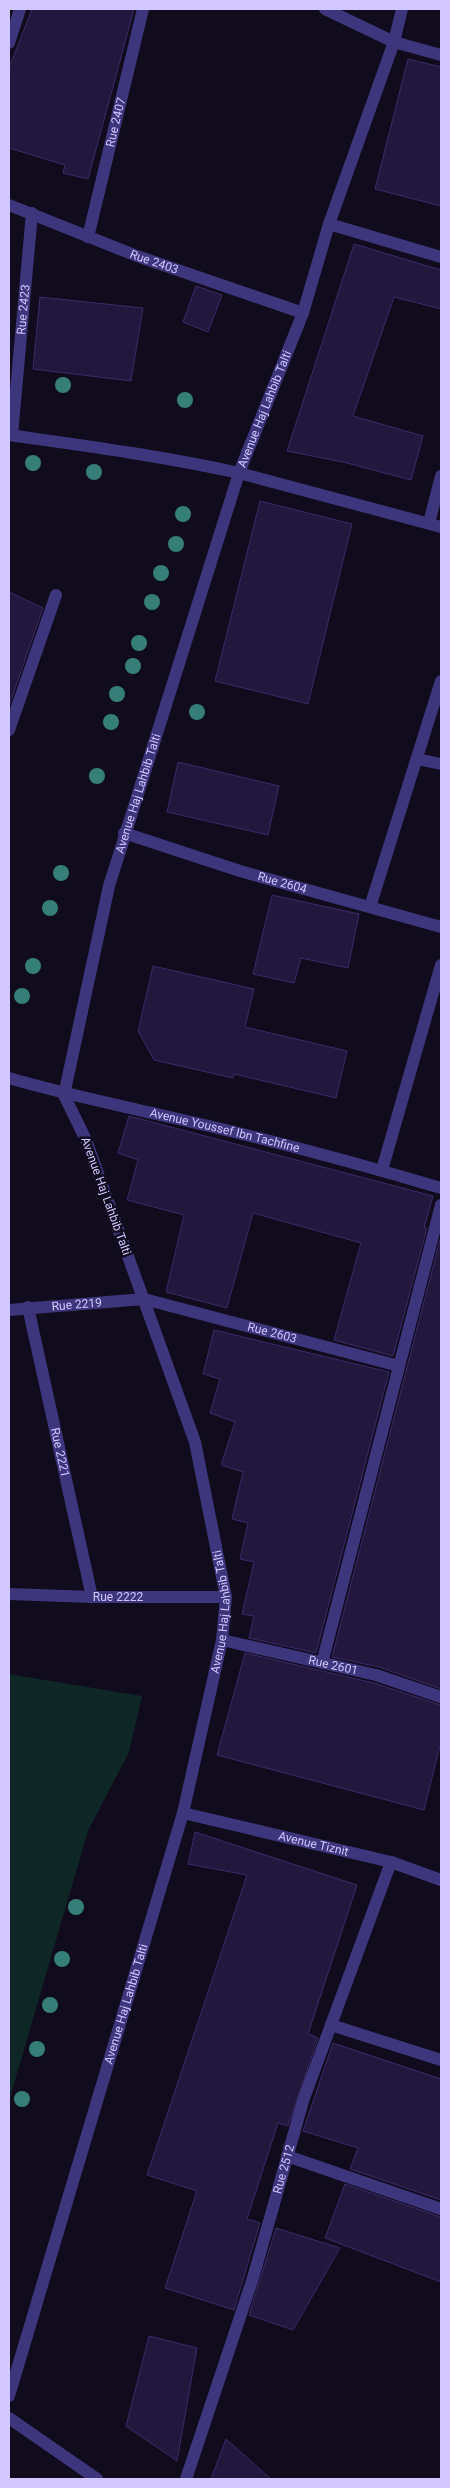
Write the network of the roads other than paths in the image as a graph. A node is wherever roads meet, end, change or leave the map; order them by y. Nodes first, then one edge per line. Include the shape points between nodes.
1 (20, 9) edge
2 (142, 9) edge
3 (325, 9) edge
4 (402, 9) edge
5 (394, 42) junction
6 (9, 43) edge
7 (441, 55) edge
8 (9, 205) edge
9 (32, 214) junction
10 (329, 224) junction
11 (88, 237) junction
12 (441, 257) edge
13 (303, 313) junction
14 (10, 435) edge
15 (239, 473) junction
16 (441, 476) edge
17 (429, 523) junction
18 (441, 527) edge
19 (56, 595) dead end
20 (441, 681) edge
21 (10, 722) edge
22 (417, 758) junction
23 (441, 764) edge
24 (124, 833) junction
25 (370, 907) junction
26 (441, 927) edge
27 (441, 965) edge
28 (9, 1078) edge
29 (64, 1095) junction
30 (382, 1170) junction
31 (441, 1188) edge
32 (441, 1205) edge
33 (144, 1299) junction
34 (28, 1307) junction
35 (9, 1310) edge
36 (400, 1366) junction
37 (9, 1594) edge
38 (92, 1597) junction
39 (226, 1598) junction
40 (222, 1640) junction
41 (322, 1663) junction
42 (441, 1697) edge
43 (184, 1813) junction
44 (391, 1862) junction
45 (440, 1876) edge
46 (331, 2025) junction
47 (441, 2060) edge
48 (287, 2156) junction
49 (441, 2209) edge
50 (9, 2396) edge
51 (9, 2418) edge
52 (97, 2479) edge
53 (186, 2479) edge

1 - 6 street
2 - 11 street, Rue 2407
3 - 5 street
4 - 5 street, Avenue Haj Lahbib Talti
5 - 7 street
5 - 10 street, Avenue Haj Lahbib Talti
8 - 9 street, Rue 2403
9 - 11 street, Rue 2403
9 - 14 street, Rue 2423
10 - 12 street
10 - 13 street, Avenue Haj Lahbib Talti
11 - 13 street, Rue 2403
13 - 15 street, Avenue Haj Lahbib Talti
14 - 15 street via 135,452
15 - 17 street
15 - 24 street, Avenue Haj Lahbib Talti
16 - 17 street
17 - 18 street
19 - 21 street
20 - 22 street
22 - 23 street
22 - 25 street
24 - 25 street, Rue 2604 via 240,871
24 - 29 street, Avenue Haj Lahbib Talti via 109,886
25 - 26 street, Rue 2604
27 - 30 street
28 - 29 street, Avenue Youssef Ibn Tachfine
29 - 30 street, Avenue Youssef Ibn Tachfine via 176,1118
29 - 33 street, Avenue Haj Lahbib Talti via 86,1140
30 - 31 street, Avenue Youssef Ibn Tachfine
32 - 36 street
33 - 34 street, Rue 2219
33 - 36 street, Rue 2603
33 - 39 street, Avenue Haj Lahbib Talti via 195,1442
34 - 35 street, Rue 2219
34 - 38 street, Rue 2221
36 - 41 street
37 - 38 street, Rue 2222
38 - 39 street, Rue 2222
39 - 40 street, Avenue Haj Lahbib Talti
40 - 41 street, Rue 2601
40 - 43 street, Avenue Haj Lahbib Talti
41 - 42 street, Rue 2601 via 376,1675
43 - 44 street, Avenue Tiznit
43 - 50 street, Avenue Haj Lahbib Talti
44 - 45 street, Avenue Tiznit
44 - 46 street, Rue 2512
46 - 47 street
46 - 48 street, Rue 2512
48 - 49 street
48 - 53 street, Rue 2512 via 253,2278
51 - 52 street

